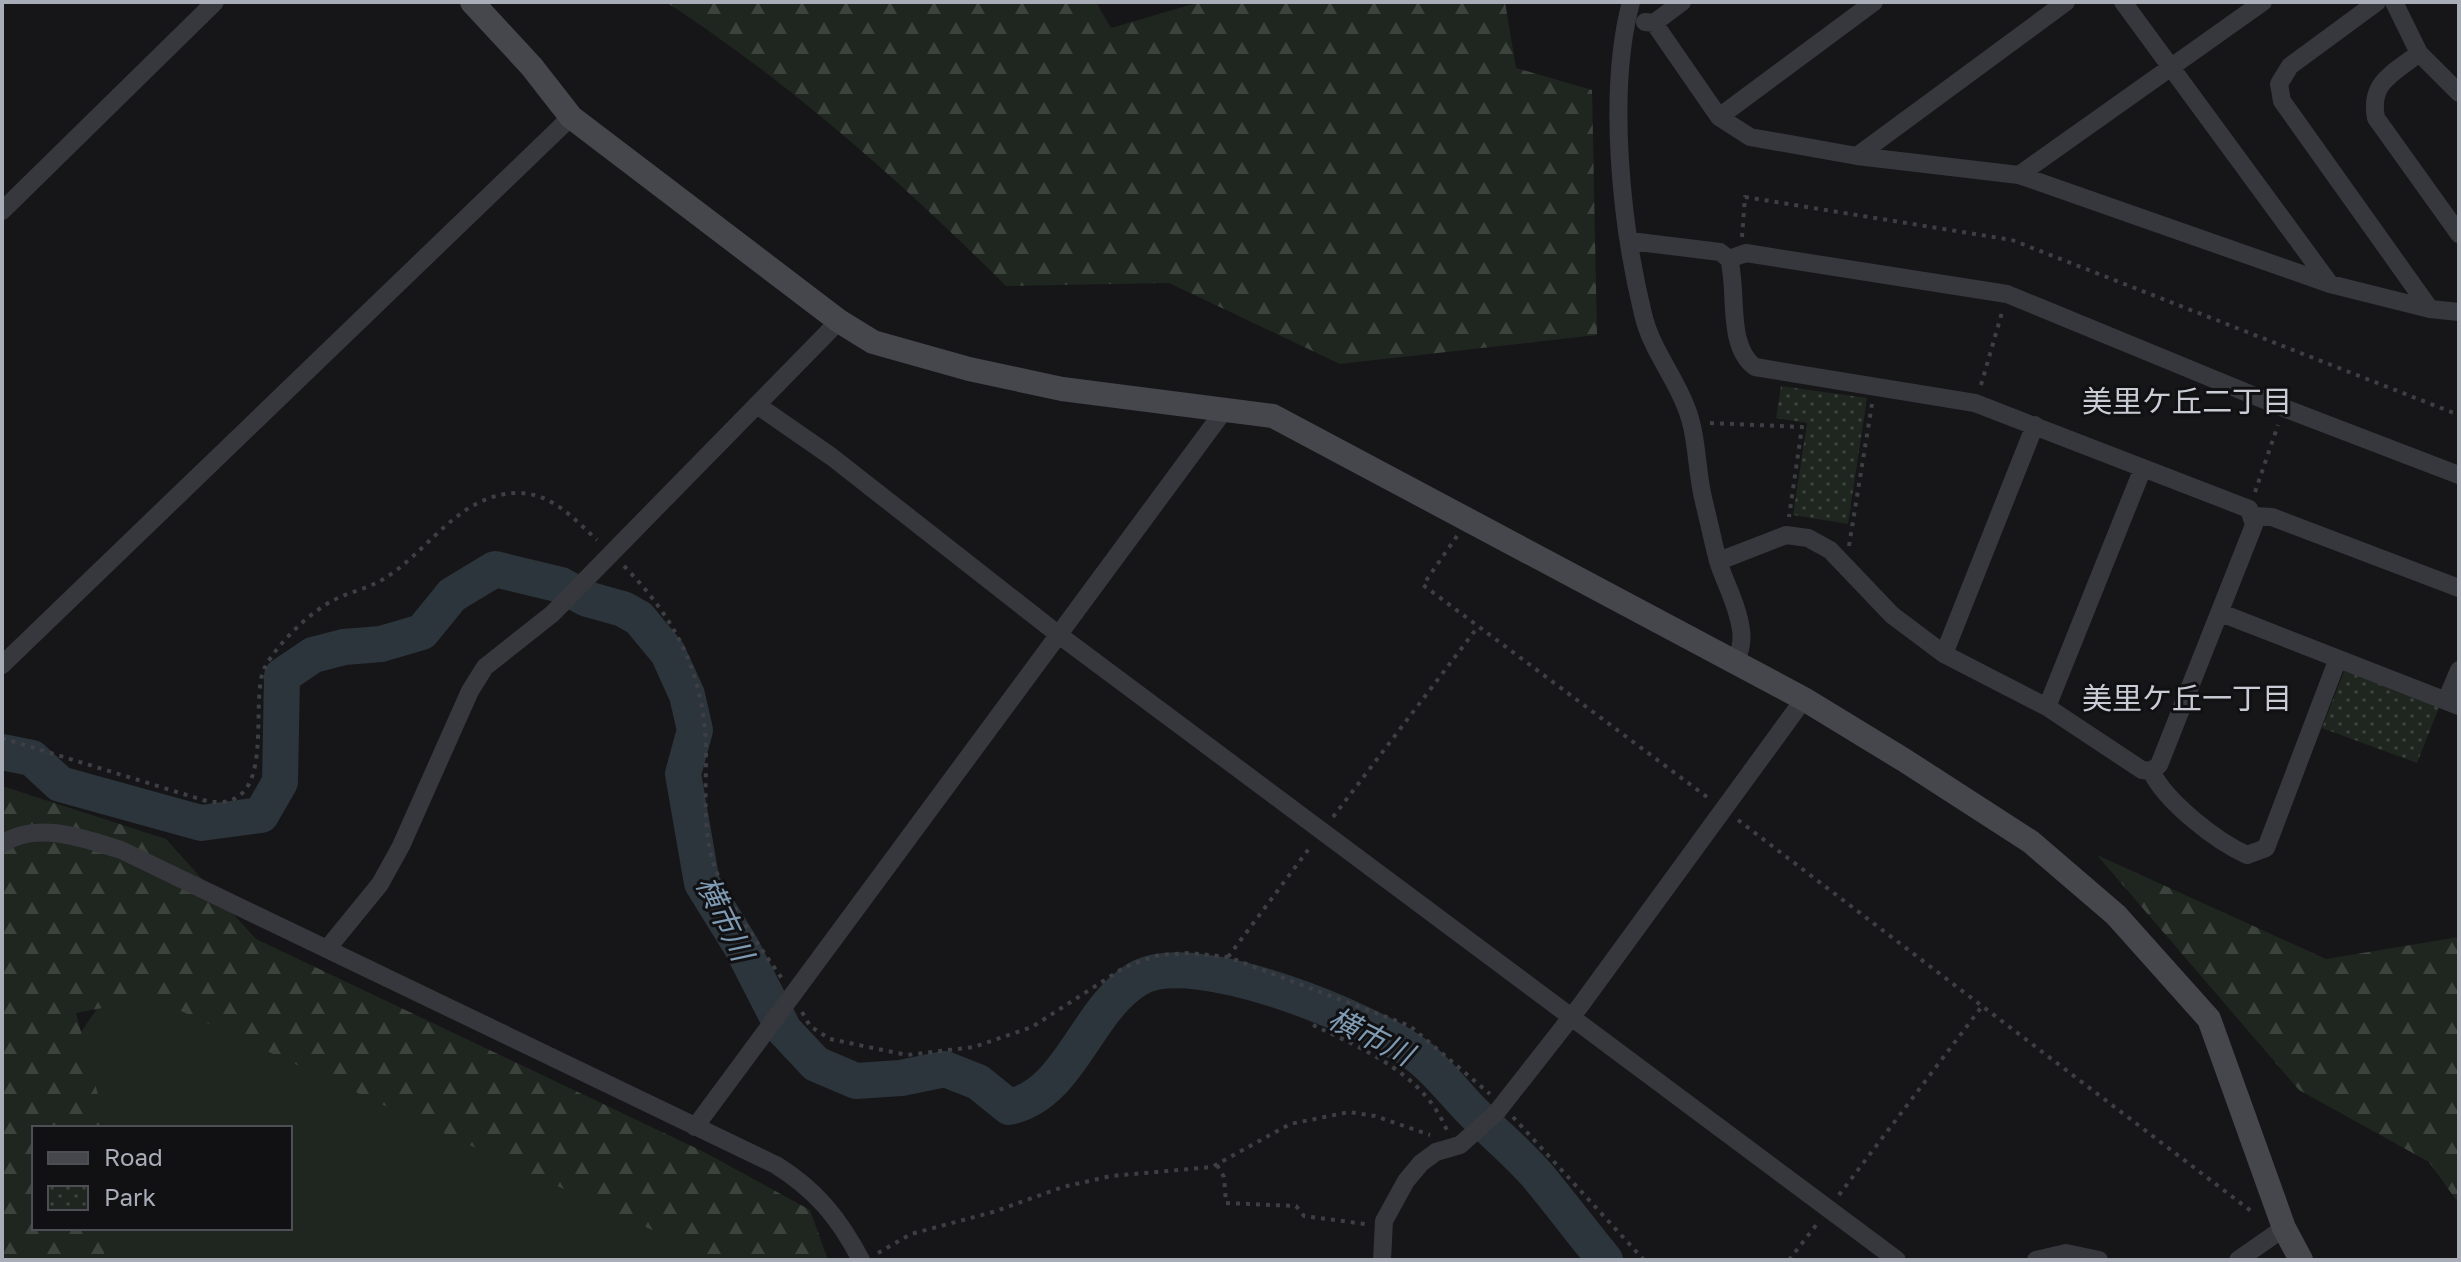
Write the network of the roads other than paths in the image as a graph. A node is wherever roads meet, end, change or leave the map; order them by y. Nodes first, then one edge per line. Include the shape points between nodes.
1 (215, 2) edge
2 (472, 2) edge
3 (1682, 2) edge
4 (1874, 2) edge
5 (2066, 2) edge
6 (2123, 2) edge
7 (2263, 2) edge
8 (2377, 2) edge
9 (2394, 2) edge
10 (1628, 11) edge
11 (1654, 23) junction
12 (2419, 53) junction
13 (2171, 70) junction
14 (2459, 93) edge
15 (571, 117) junction
16 (1719, 117) junction
17 (1857, 156) junction
18 (2019, 175) junction
19 (2, 211) edge
20 (2459, 234) edge
21 (1630, 241) junction
22 (1737, 256) junction
23 (2330, 284) junction
24 (2430, 309) junction
25 (2459, 312) edge
26 (839, 321) junction
27 (757, 405) junction
28 (1226, 408) junction
29 (2035, 425) junction
30 (2143, 468) junction
31 (2459, 475) edge
32 (2251, 513) junction
33 (1719, 561) junction
34 (2459, 588) edge
35 (2221, 613) junction
36 (1059, 635) junction
37 (1944, 654) junction
38 (2337, 661) junction
39 (2, 665) edge
40 (1735, 665) junction
41 (2459, 670) edge
42 (1804, 699) junction
43 (2453, 704) edge
44 (2047, 707) junction
45 (2151, 771) junction
46 (2, 844) edge
47 (327, 949) junction
48 (1570, 1018) junction
49 (695, 1127) junction
50 (2283, 1229) junction
51 (867, 1258) edge
52 (1382, 1260) edge
53 (1897, 1260) edge
54 (2036, 1260) edge
55 (2099, 1260) edge
56 (2238, 1260) edge
57 (2301, 1260) edge

1 - 19 street
2 - 15 street
3 - 11 street
4 - 16 street
5 - 17 street
6 - 13 street
7 - 13 street
8 - 24 street via 2290,66 2279,84 2282,101
9 - 12 street
10 - 11 street
10 - 21 street via 1621,55 1620,158
11 - 16 street
12 - 14 street
12 - 20 street via 2379,86 2373,100 2376,118
13 - 18 street
13 - 23 street
15 - 26 street
15 - 39 street
16 - 17 street via 1750,137
17 - 18 street
18 - 23 street
21 - 22 street
21 - 33 street via 1643,315 1663,368 1686,407
22 - 29 street via 1744,359 1755,367 1975,403
22 - 31 street via 2007,294
23 - 24 street
24 - 25 street
26 - 27 street
26 - 28 street via 873,342 969,369 1062,389
27 - 36 street via 832,457
27 - 47 street via 552,614 485,667 380,884
28 - 36 street
28 - 40 street via 1273,416
29 - 30 street
29 - 37 street
30 - 32 street
30 - 44 street
32 - 34 street
32 - 35 street via 2254,525
33 - 37 street via 1786,535 1808,538 1830,550 1892,615
33 - 40 street via 1741,628
35 - 38 street
35 - 45 street via 2159,765
36 - 48 street
36 - 49 street
37 - 44 street
38 - 43 street
38 - 45 street via 2266,848 2247,855 2229,847 2159,788
40 - 42 street
41 - 43 street
42 - 48 street
42 - 50 street via 2031,842 2126,927 2209,1019
44 - 45 street
46 - 47 street via 12,836 65,833 121,850
47 - 49 street
48 - 52 street via 1498,1109 1460,1145 1436,1152 1406,1181 1384,1227
48 - 53 street
49 - 51 street via 801,1180
50 - 56 street
50 - 57 street
54 - 55 street via 2066,1253

